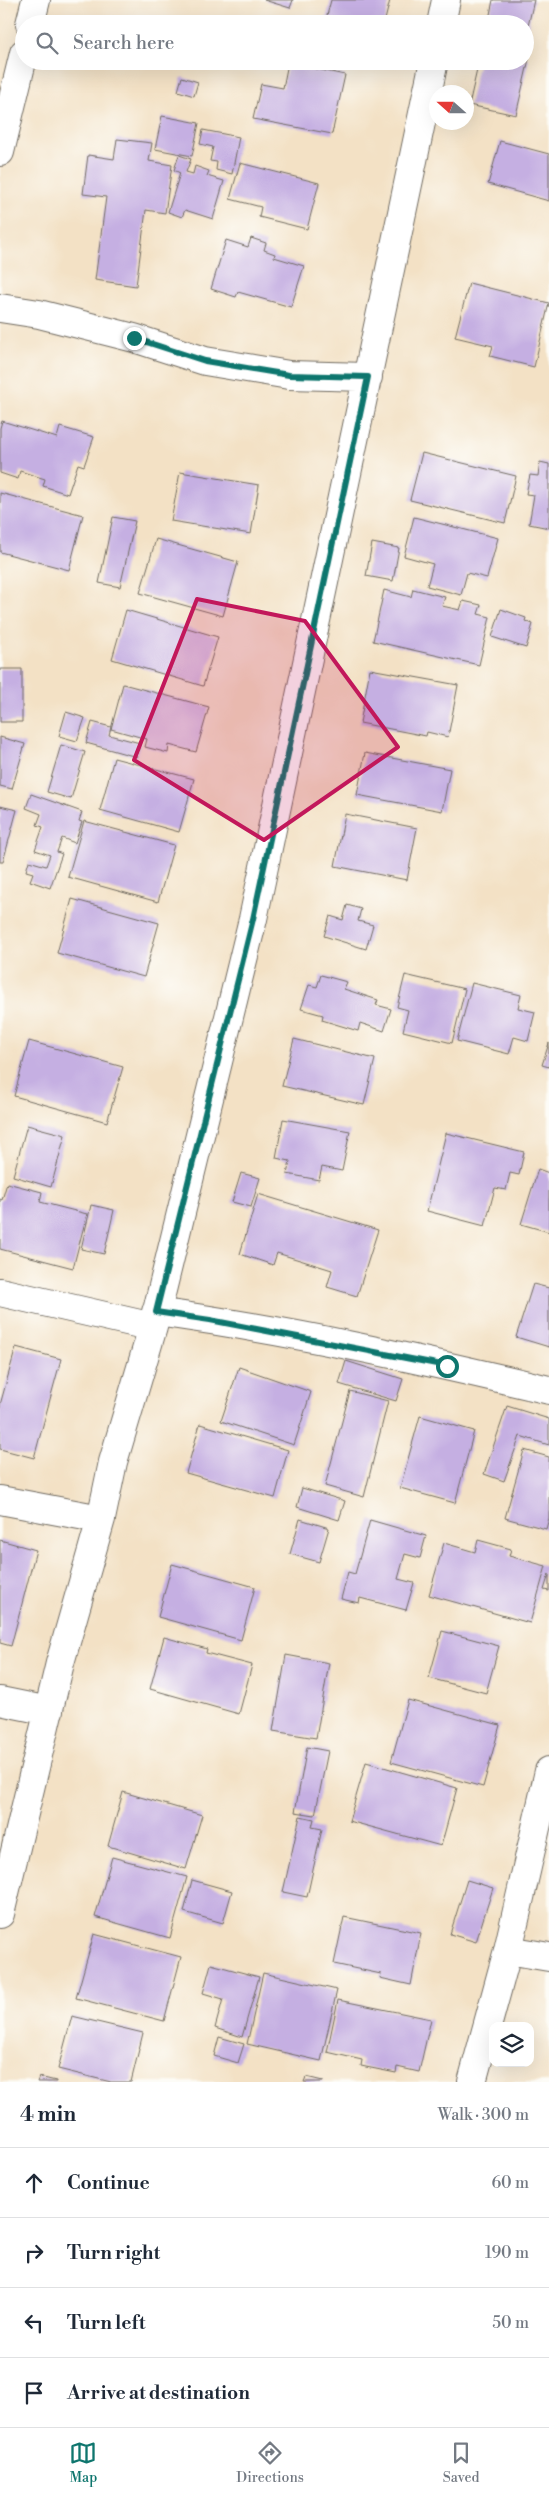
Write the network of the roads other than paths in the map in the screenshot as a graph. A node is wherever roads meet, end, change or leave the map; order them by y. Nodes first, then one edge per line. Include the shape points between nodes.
1 (36, 0) edge
2 (446, 0) edge
3 (32, 15) edge
4 (443, 15) edge
5 (20, 70) edge
6 (432, 70) edge
7 (0, 152) edge
8 (0, 308) edge
9 (368, 377) junction
10 (0, 1292) edge
11 (155, 1320) junction
12 (549, 1390) edge
13 (0, 1500) edge
14 (101, 1518) junction
15 (0, 1701) edge
16 (49, 1711) junction
17 (549, 1772) edge
18 (0, 1914) edge
19 (508, 1950) junction
20 (549, 1957) edge
21 (472, 2082) edge

1 - 3 street
2 - 4 street
5 - 7 street
6 - 9 street
8 - 9 street via 39,314 134,338 205,361 289,375
9 - 11 street via 253,919
10 - 11 street
11 - 12 street via 210,1320 447,1366
11 - 14 street via 113,1462
13 - 14 street
14 - 16 street
15 - 16 street
16 - 18 street
17 - 19 street
19 - 20 street
19 - 21 street

